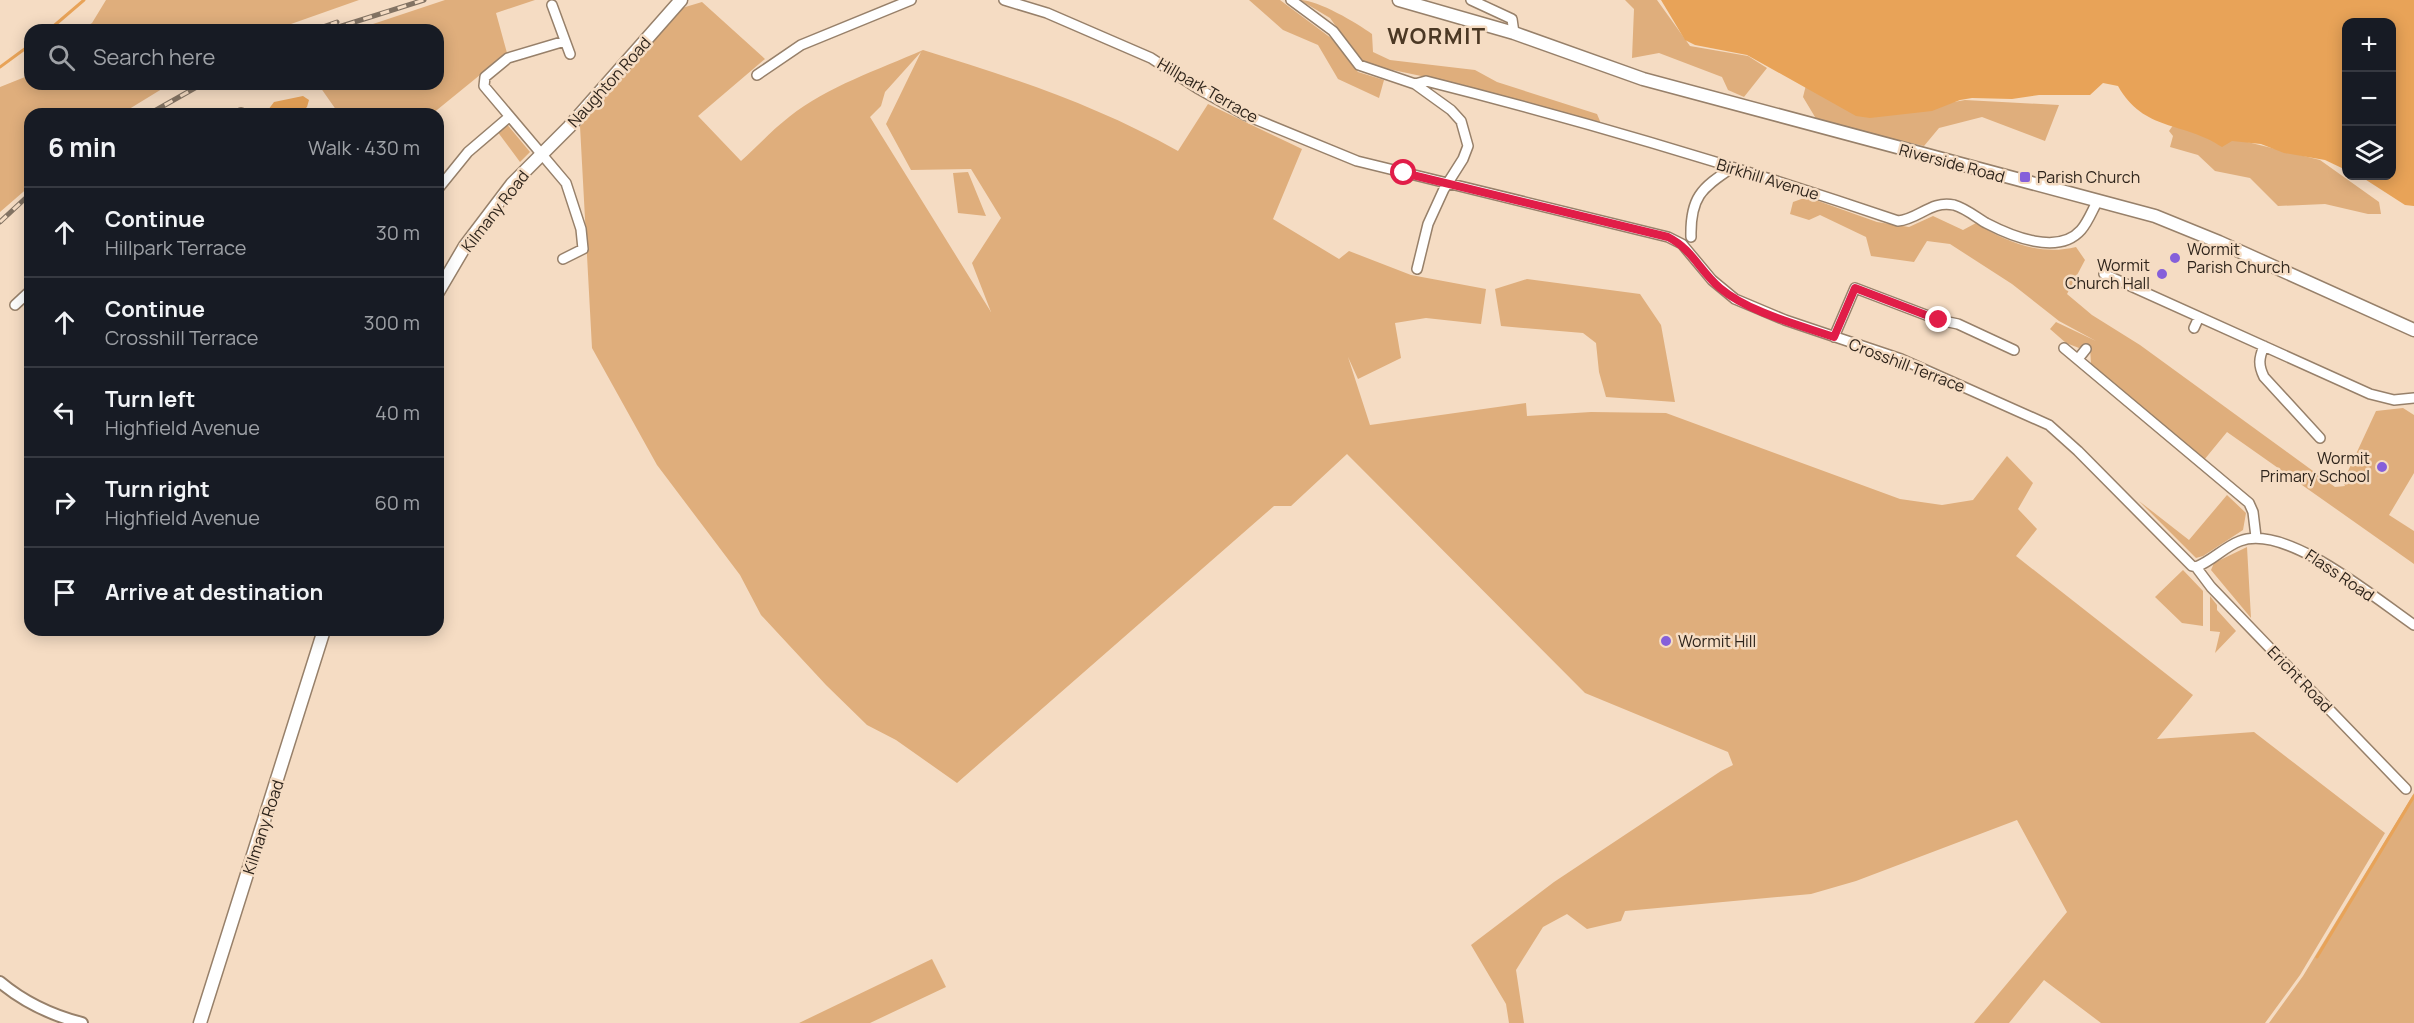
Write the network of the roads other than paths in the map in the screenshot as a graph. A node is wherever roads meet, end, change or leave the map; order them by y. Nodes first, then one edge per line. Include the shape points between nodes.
1 (681, 0) edge
2 (911, 0) edge
3 (1004, 0) edge
4 (1291, 0) edge
5 (1399, 0) edge
6 (1471, 0) edge
7 (552, 4) dead end
8 (1514, 33) junction
9 (565, 41) junction
10 (570, 54) dead end
11 (757, 75) dead end
12 (1415, 84) junction
13 (509, 117) junction
14 (538, 159) junction
15 (1732, 168) junction
16 (444, 182) edge
17 (1448, 183) junction
18 (2097, 202) junction
19 (1690, 237) dead end
20 (563, 259) dead end
21 (1417, 269) dead end
22 (2104, 274) dead end
23 (444, 283) edge
24 (24, 297) edge
25 (15, 305) dead end
26 (2199, 317) junction
27 (2194, 328) dead end
28 (2414, 330) edge
29 (1834, 337) junction
30 (2264, 346) junction
31 (2064, 348) dead end
32 (2086, 349) dead end
33 (2014, 350) dead end
34 (2078, 359) junction
35 (2414, 398) edge
36 (2320, 438) dead end
37 (2256, 537) junction
38 (2196, 567) junction
39 (2414, 625) edge
40 (322, 636) edge
41 (2406, 789) dead end
42 (0, 982) edge
43 (82, 1023) edge
44 (200, 1023) edge

1 - 14 main road, Naughton Road
2 - 11 street via 801,45
3 - 17 street, Hillpark Terrace via 1047,13 1151,58 1245,115 1309,142 1357,161
4 - 12 street via 1333,30 1359,65
5 - 8 main road
6 - 8 street via 1512,19
7 - 9 street
8 - 18 main road, Riverside Road via 1643,79
9 - 10 street
9 - 13 street via 508,58 485,77 484,86
12 - 15 street, Birkhill Avenue via 1426,81 1525,106
12 - 17 street via 1451,110 1467,135 1464,159
13 - 14 street
13 - 16 street via 468,152
14 - 20 street via 566,183 581,229 583,249
14 - 23 main road, Kilmany Road via 512,184 480,226
15 - 18 street, Birkhill Avenue via 1898,221 1932,205 1956,205 2002,231 2056,243 2081,230
15 - 19 street via 1695,200
17 - 21 street via 1428,224
17 - 29 street, Crosshill Terrace via 1668,237 1682,244 1712,280 1735,299
18 - 28 main road, Riverside Road via 2155,216
22 - 26 street
24 - 25 street
26 - 27 street
26 - 30 street
29 - 33 street via 1855,288 1958,324
29 - 38 street, Crosshill Terrace via 1901,359 2049,425
30 - 35 street via 2370,394 2394,400
30 - 36 street via 2259,358 2264,377
31 - 34 street
32 - 34 street
34 - 37 street via 2249,503
37 - 38 street via 2239,541
37 - 39 street, Flass Road via 2306,551
38 - 41 street, Ericht Road
40 - 44 main road, Kilmany Road
42 - 43 street via 19,999

